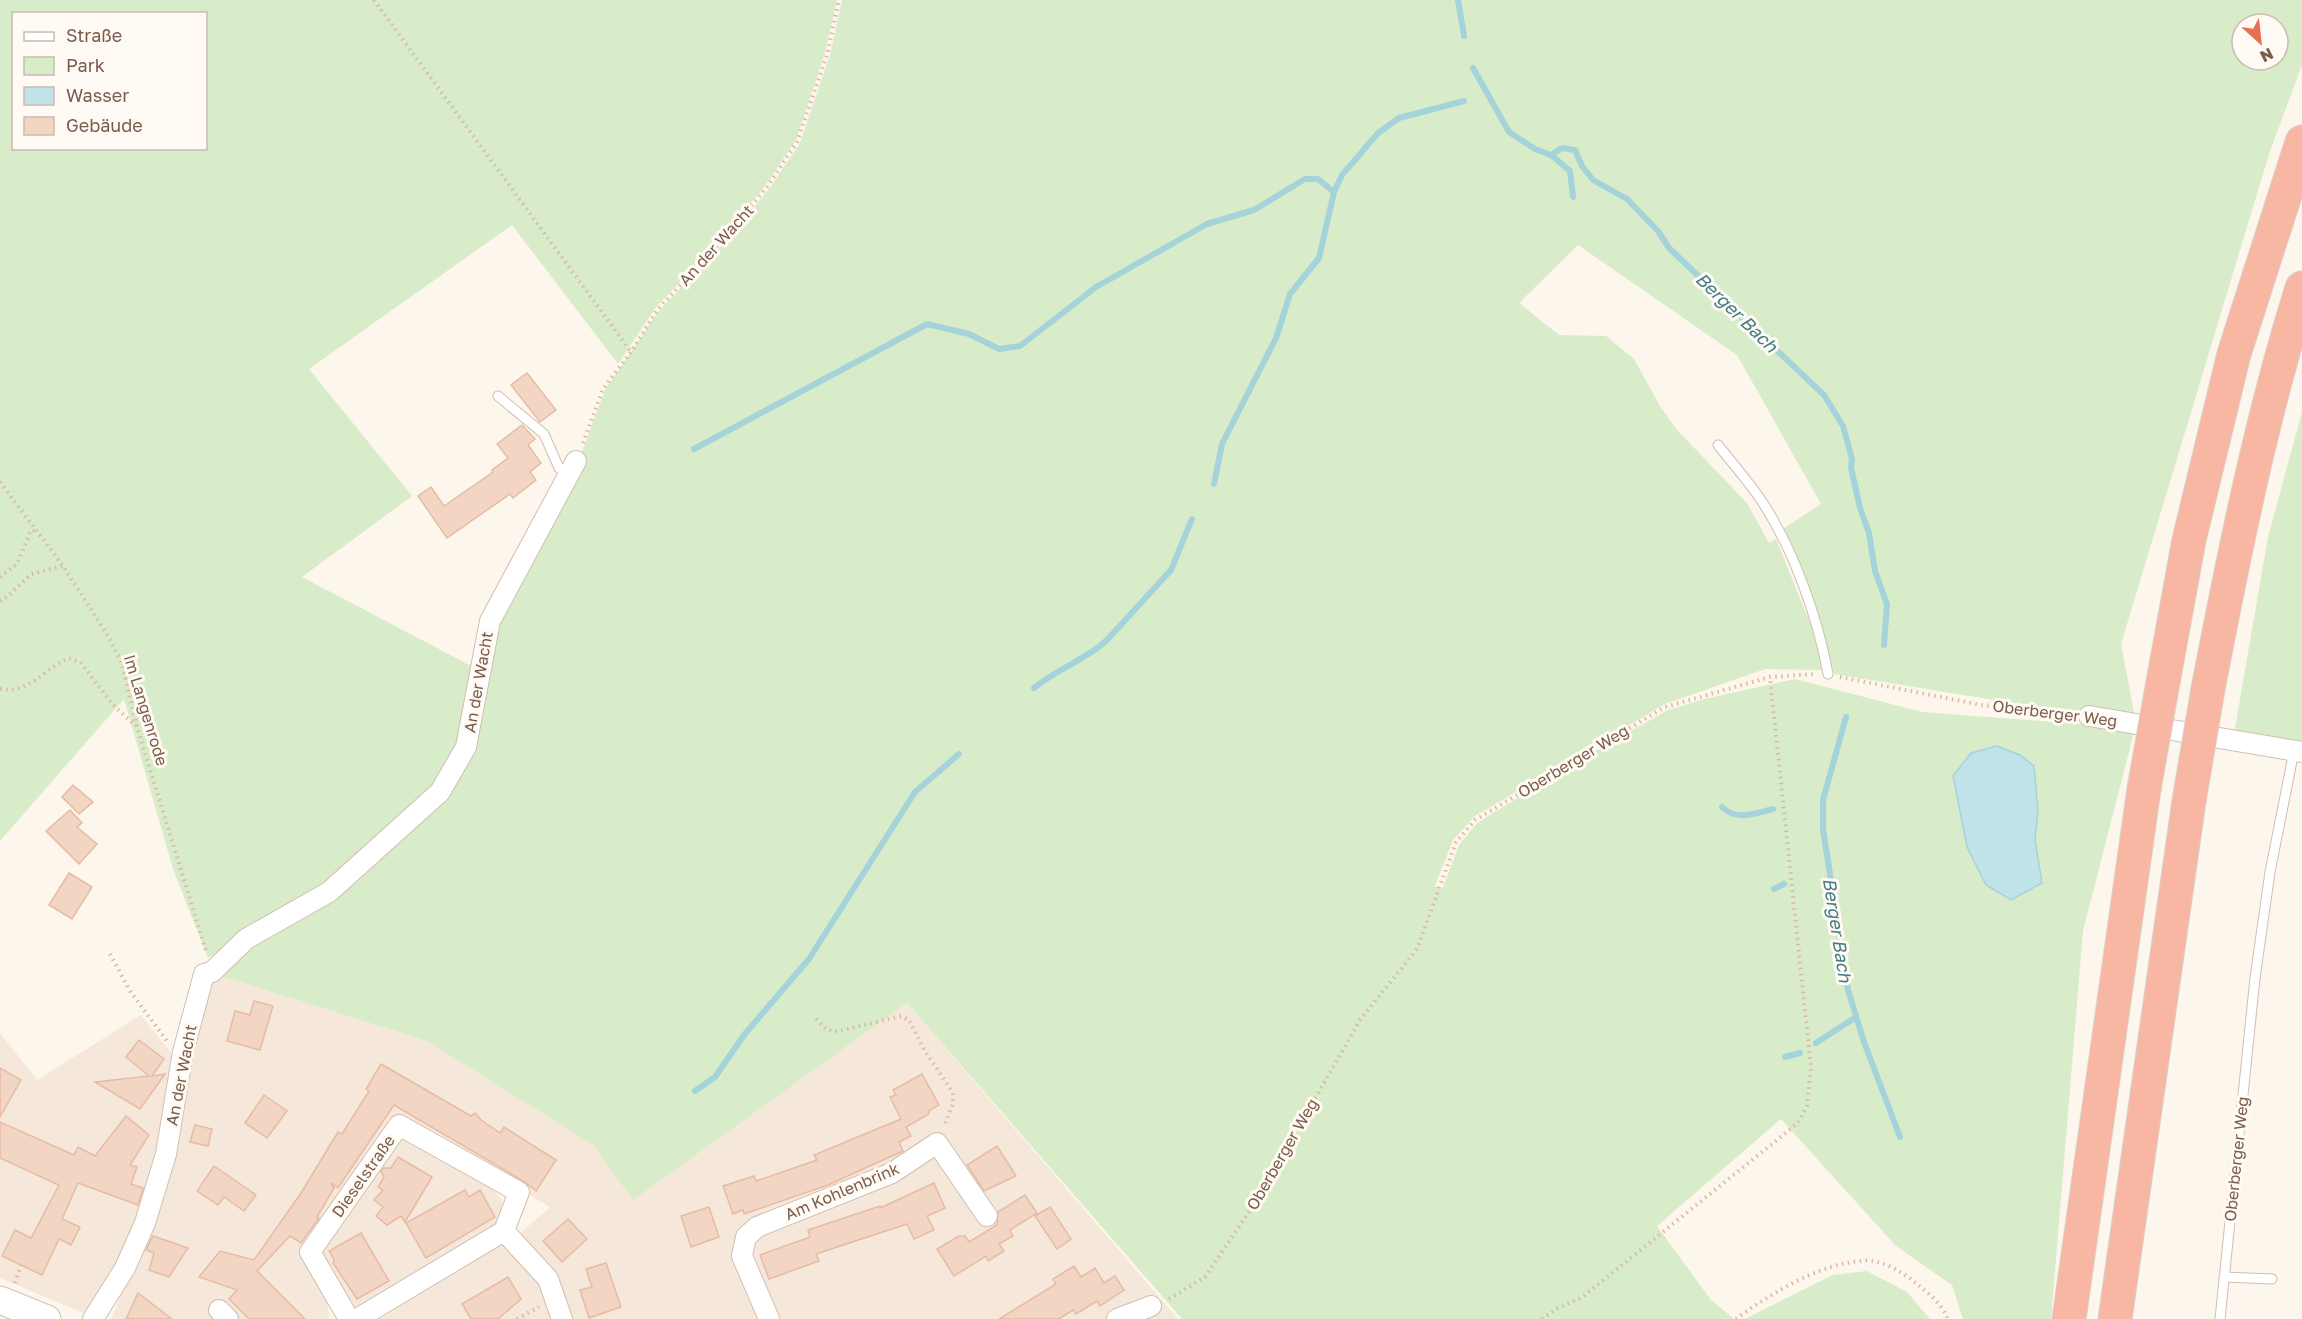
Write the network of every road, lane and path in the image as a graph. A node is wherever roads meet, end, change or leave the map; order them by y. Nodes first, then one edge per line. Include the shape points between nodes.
1 (375, 0) edge
2 (839, 0) edge
3 (2302, 142) edge
4 (2302, 288) edge
5 (631, 352) junction
6 (498, 396) dead end
7 (1718, 445) dead end
8 (573, 469) junction
9 (0, 482) edge
10 (39, 532) junction
11 (63, 566) junction
12 (0, 577) edge
13 (0, 601) edge
14 (1828, 674) junction
15 (1770, 677) junction
16 (0, 689) edge
17 (2090, 716) joint
18 (138, 727) junction
19 (2298, 752) edge
20 (110, 954) dead end
21 (212, 972) junction
22 (816, 1019) dead end
23 (182, 1062) junction
24 (937, 1143) junction
25 (987, 1216) dead end
26 (504, 1231) junction
27 (2224, 1277) junction
28 (2272, 1279) dead end
29 (0, 1300) edge
30 (1151, 1306) joint
31 (47, 1319) edge
32 (93, 1319) edge
33 (349, 1319) edge
34 (357, 1319) edge
35 (562, 1319) edge
36 (769, 1319) edge
37 (1117, 1319) edge
38 (1542, 1319) edge
39 (1736, 1319) edge
40 (1948, 1319) edge
41 (2069, 1319) edge
42 (2115, 1319) edge
43 (2220, 1319) edge

1 - 5 path
2 - 5 path, An der Wacht via 827,55 797,142 767,187 657,310
3 - 41 highway, bridge via 2234,354 2189,540 2144,789
4 - 42 highway, bridge via 2273,382 2208,690
5 - 8 path, An der Wacht via 603,389
6 - 8 lane via 544,434 559,468
7 - 14 lane via 1763,502 1780,536 1822,641
8 - 21 street, An der Wacht via 489,621 466,747 440,792 329,892 246,939
9 - 10 path, Im Langenrode
10 - 11 path, Im Langenrode
10 - 12 path via 31,530 17,564
11 - 13 path via 31,574
11 - 18 path, Im Langenrode via 122,664
14 - 15 path, Oberberger Weg
14 - 17 path, Oberberger Weg via 1981,705
15 - 30 path, Oberberger Weg via 1665,707 1475,820 1456,842 1416,949 1359,1020 1244,1219 1205,1277
15 - 38 path via 1811,1067 1807,1106 1798,1123 1650,1244 1581,1298
16 - 18 path via 13,691 31,685 56,663 69,658 81,663 113,705
17 - 19 street, Oberberger Weg
18 - 21 path, Im Langenrode
19 - 27 lane, Oberberger Weg via 2270,872 2255,978
20 - 23 path via 130,992
21 - 23 street, An der Wacht via 204,974
22 - 24 path via 835,1032 901,1016 909,1020 953,1093 953,1104
23 - 32 street, An der Wacht via 166,1154 145,1222 125,1268
24 - 25 street
24 - 36 street, Am Kohlenbrink via 892,1173 757,1227 746,1237 742,1256
26 - 33 street, Dieselstraße via 519,1192 399,1125 310,1252
26 - 34 street
26 - 35 street via 548,1279
27 - 28 lane
27 - 43 lane, Oberberger Weg
29 - 31 street
30 - 37 street
39 - 40 path via 1806,1278 1862,1260 1887,1265 1907,1276 1928,1292

